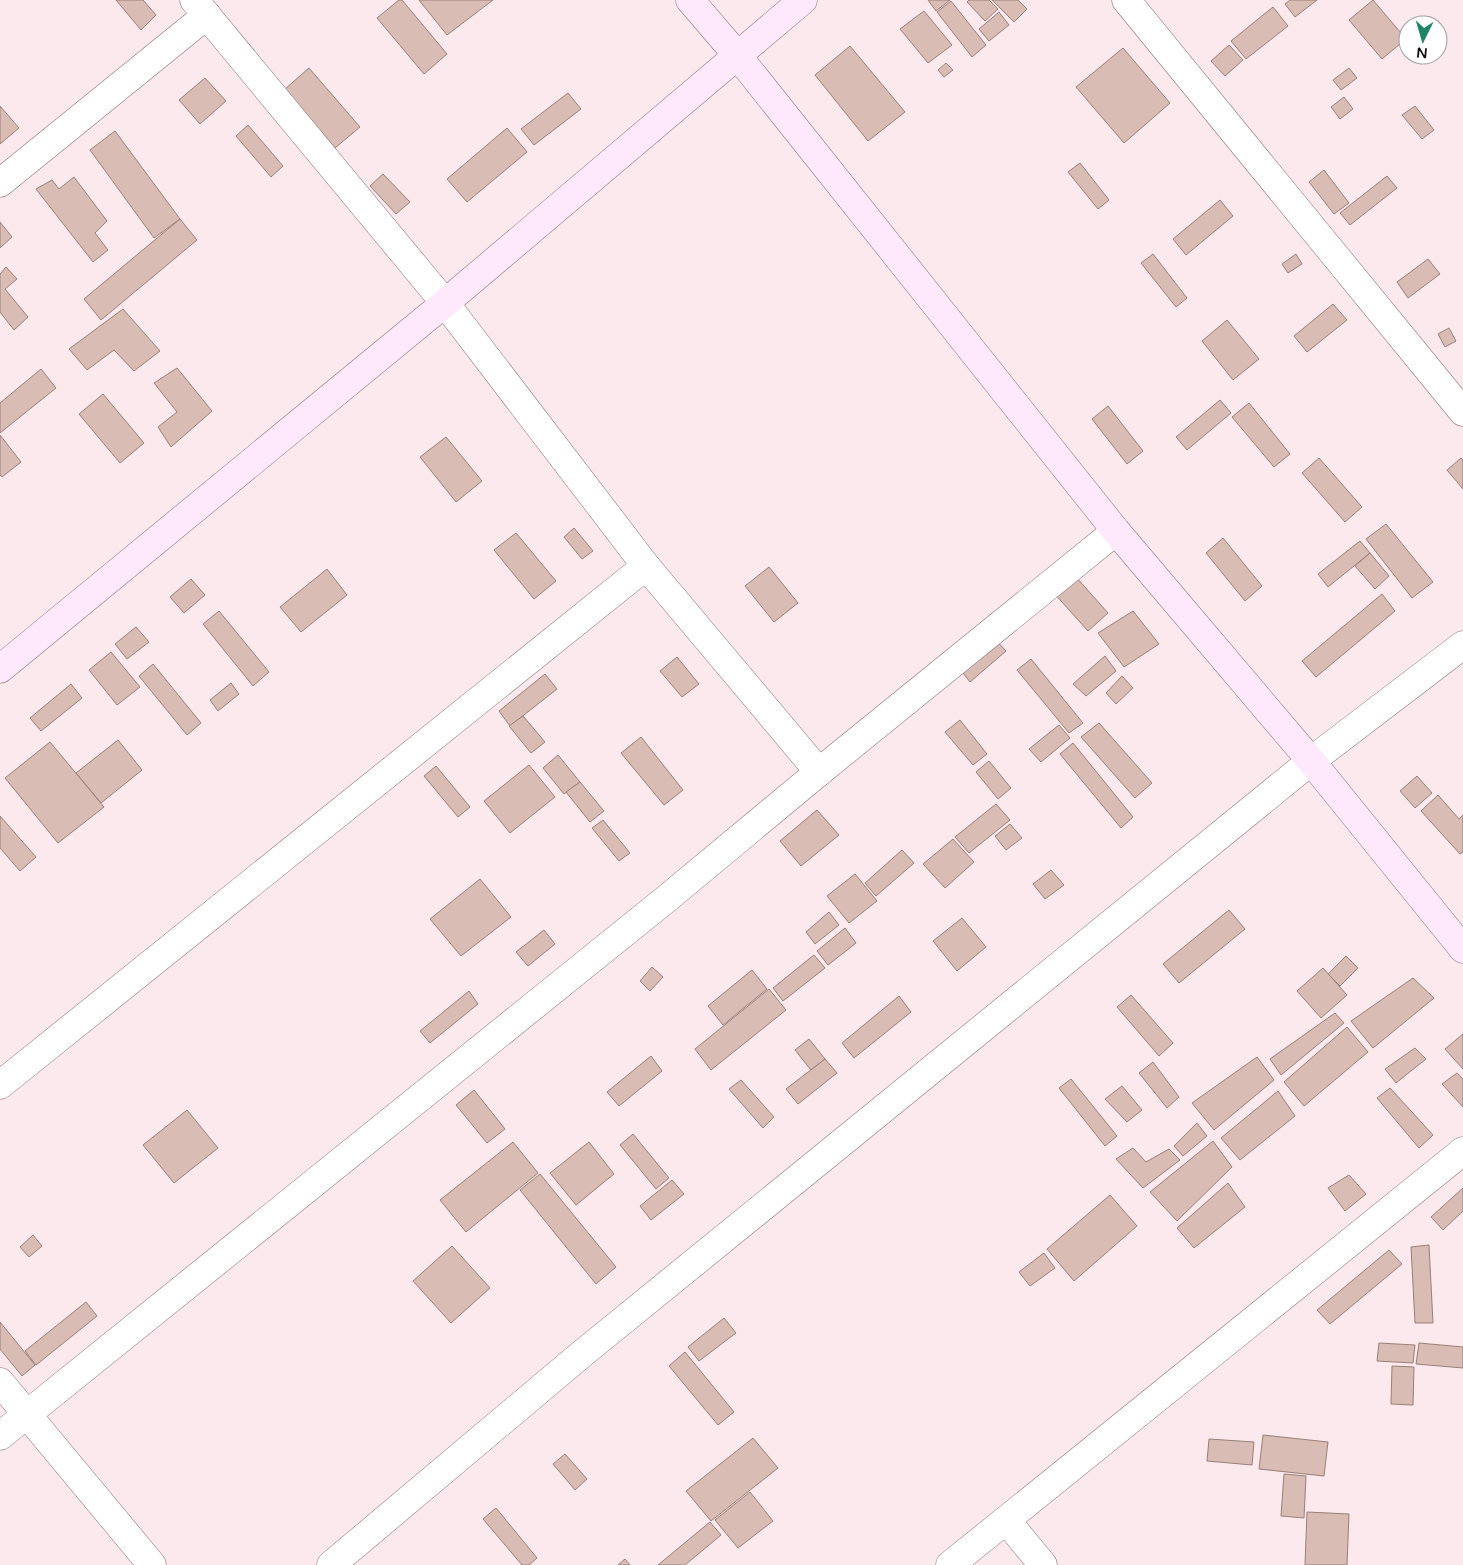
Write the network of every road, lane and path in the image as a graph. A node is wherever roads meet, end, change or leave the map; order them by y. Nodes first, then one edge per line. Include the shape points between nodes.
1 (690, 0) edge
2 (802, 0) edge
3 (1126, 0) edge
4 (201, 8) edge
5 (737, 55) junction
6 (0, 183) edge
7 (445, 303) junction
8 (1463, 412) edge
9 (1116, 531) junction
10 (646, 566) junction
11 (1463, 645) edge
12 (0, 669) edge
13 (1311, 761) junction
14 (819, 772) junction
15 (1463, 950) edge
16 (0, 1084) edge
17 (1463, 1150) edge
18 (0, 1382) edge
19 (26, 1415) junction
20 (0, 1436) edge
21 (1006, 1520) junction
22 (152, 1565) edge
23 (331, 1565) edge
24 (950, 1565) edge
25 (1043, 1565) edge

1 - 5 street
2 - 5 street
3 - 8 street
4 - 6 street
4 - 7 street
5 - 7 street
5 - 9 street
7 - 10 street
7 - 12 street
9 - 13 street
9 - 14 street
10 - 14 street
10 - 16 street
11 - 13 street
13 - 15 street
13 - 23 street via 591,1346
14 - 19 street
17 - 21 street
18 - 19 street
19 - 20 street
19 - 22 street
21 - 24 street
21 - 25 street

